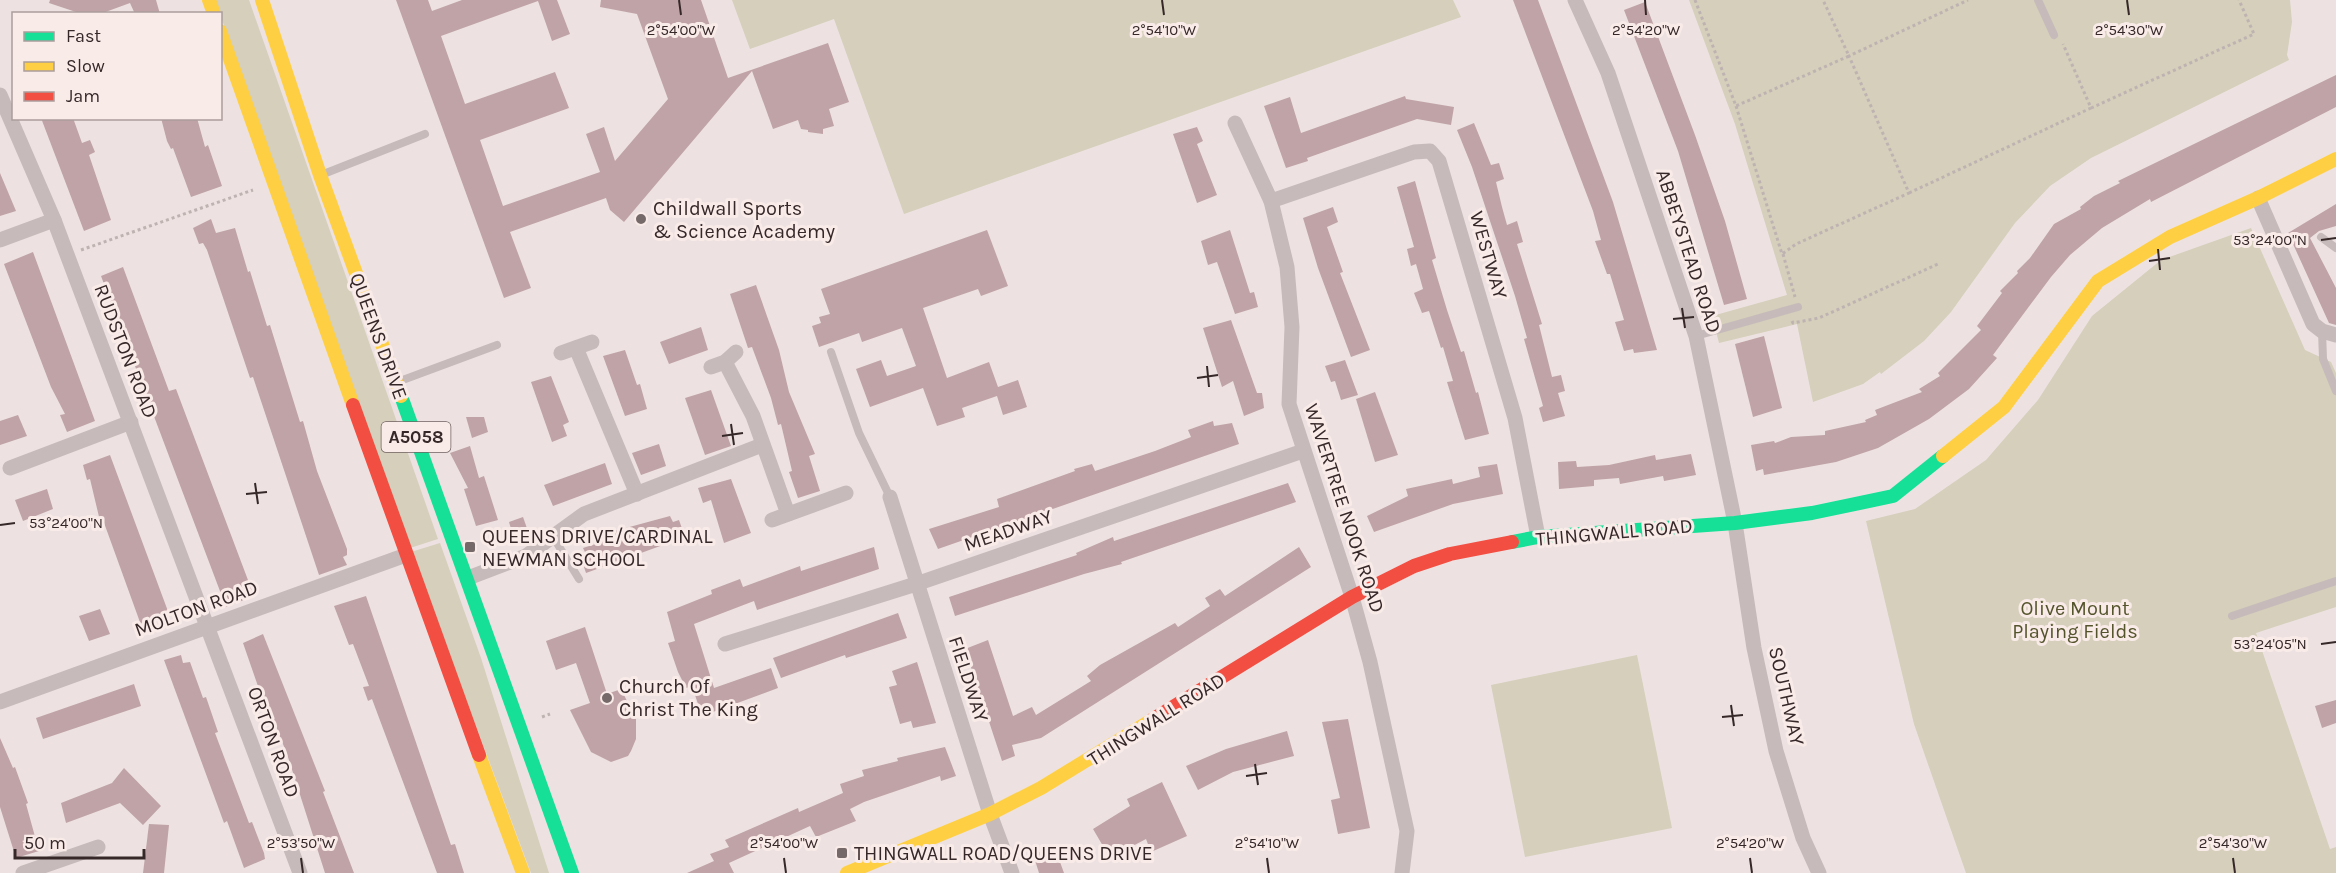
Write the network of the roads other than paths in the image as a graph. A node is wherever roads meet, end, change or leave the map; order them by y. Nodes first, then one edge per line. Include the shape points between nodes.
1 (262, 0) edge
2 (1575, 0) edge
3 (2038, 0) edge
4 (2054, 35) road end
5 (222, 36) edge
6 (0, 95) edge
7 (1235, 123) dead end
8 (425, 134) dead end
9 (2336, 159) edge
10 (320, 175) junction
11 (2258, 198) junction
12 (1271, 201) junction
13 (54, 220) junction
14 (2321, 237) dead end
15 (0, 240) edge
16 (2336, 248) edge
17 (1798, 307) road end
18 (2329, 333) edge
19 (1696, 336) junction
20 (592, 342) dead end
21 (497, 345) dead end
22 (576, 348) junction
23 (831, 352) dead end
24 (561, 353) dead end
25 (724, 360) dead end
26 (396, 382) junction
27 (2336, 391) edge
28 (131, 423) junction
29 (762, 445) junction
30 (1303, 451) junction
31 (10, 468) dead end
32 (846, 493) dead end
33 (637, 494) junction
34 (890, 497) joint
35 (788, 514) junction
36 (772, 520) dead end
37 (1735, 523) junction
38 (552, 535) junction
39 (1538, 537) junction
40 (406, 555) junction
41 (468, 578) junction
42 (579, 579) dead end
43 (2336, 581) edge
44 (916, 584) junction
45 (1352, 597) junction
46 (2232, 616) dead end
47 (208, 625) junction
48 (725, 644) dead end
49 (0, 702) edge
50 (990, 814) junction
51 (98, 847) dead end
52 (24, 873) edge
53 (300, 873) edge
54 (523, 873) edge
55 (572, 873) edge
56 (847, 873) edge
57 (1012, 873) edge
58 (1402, 873) edge
59 (1819, 873) edge

1 - 10 main road, QUEENS DRIVE / A5058
2 - 19 street, ABBEYSTEAD ROAD via 1608,73
3 - 4 lane
5 - 40 main road, A5058
6 - 13 street, RUDSTON ROAD
7 - 12 street, WAVERTREE NOOK ROAD
8 - 10 lane
9 - 11 main road, THINGWALL ROAD
10 - 26 main road, QUEENS DRIVE / A5058
11 - 18 street via 2313,324
11 - 37 main road, THINGWALL ROAD via 2170,237 2098,281 2004,407 1893,496 1812,513
12 - 30 street, WAVERTREE NOOK ROAD via 1291,297 1289,404
12 - 39 street, WESTWAY via 1414,152 1430,151 1439,161 1515,418
13 - 15 street
13 - 28 street, RUDSTON ROAD
14 - 16 lane
17 - 19 lane
18 - 27 lane via 2323,359
19 - 37 street, ABBEYSTEAD ROAD
20 - 22 street
21 - 26 lane
22 - 24 street
22 - 33 street
23 - 34 lane via 859,433
25 - 29 street via 753,416
26 - 41 main road, QUEENS DRIVE / A5058
28 - 31 street
28 - 47 street, RUDSTON ROAD
29 - 33 street
29 - 35 street
30 - 44 street, MEADWAY
30 - 45 street, WAVERTREE NOOK ROAD
32 - 35 street
33 - 38 street via 584,514
34 - 44 street, FIELDWAY
35 - 36 street
37 - 39 main road, THINGWALL ROAD
37 - 59 street, SOUTHWAY via 1754,648 1776,751 1803,838
38 - 41 street via 526,556
38 - 42 lane
39 - 45 main road, THINGWALL ROAD via 1450,554 1414,566
40 - 47 street, MOLTON ROAD
40 - 54 main road, A5058
41 - 55 main road, QUEENS DRIVE / A5058
43 - 46 lane
44 - 48 street, MEADWAY
44 - 50 street, FIELDWAY
45 - 50 main road, THINGWALL ROAD via 1084,764
45 - 58 street, WAVERTREE NOOK ROAD via 1407,831
47 - 49 street, MOLTON ROAD
47 - 53 street, ORTON ROAD
50 - 56 main road, THINGWALL ROAD
50 - 57 street, FIELDWAY
51 - 52 street

